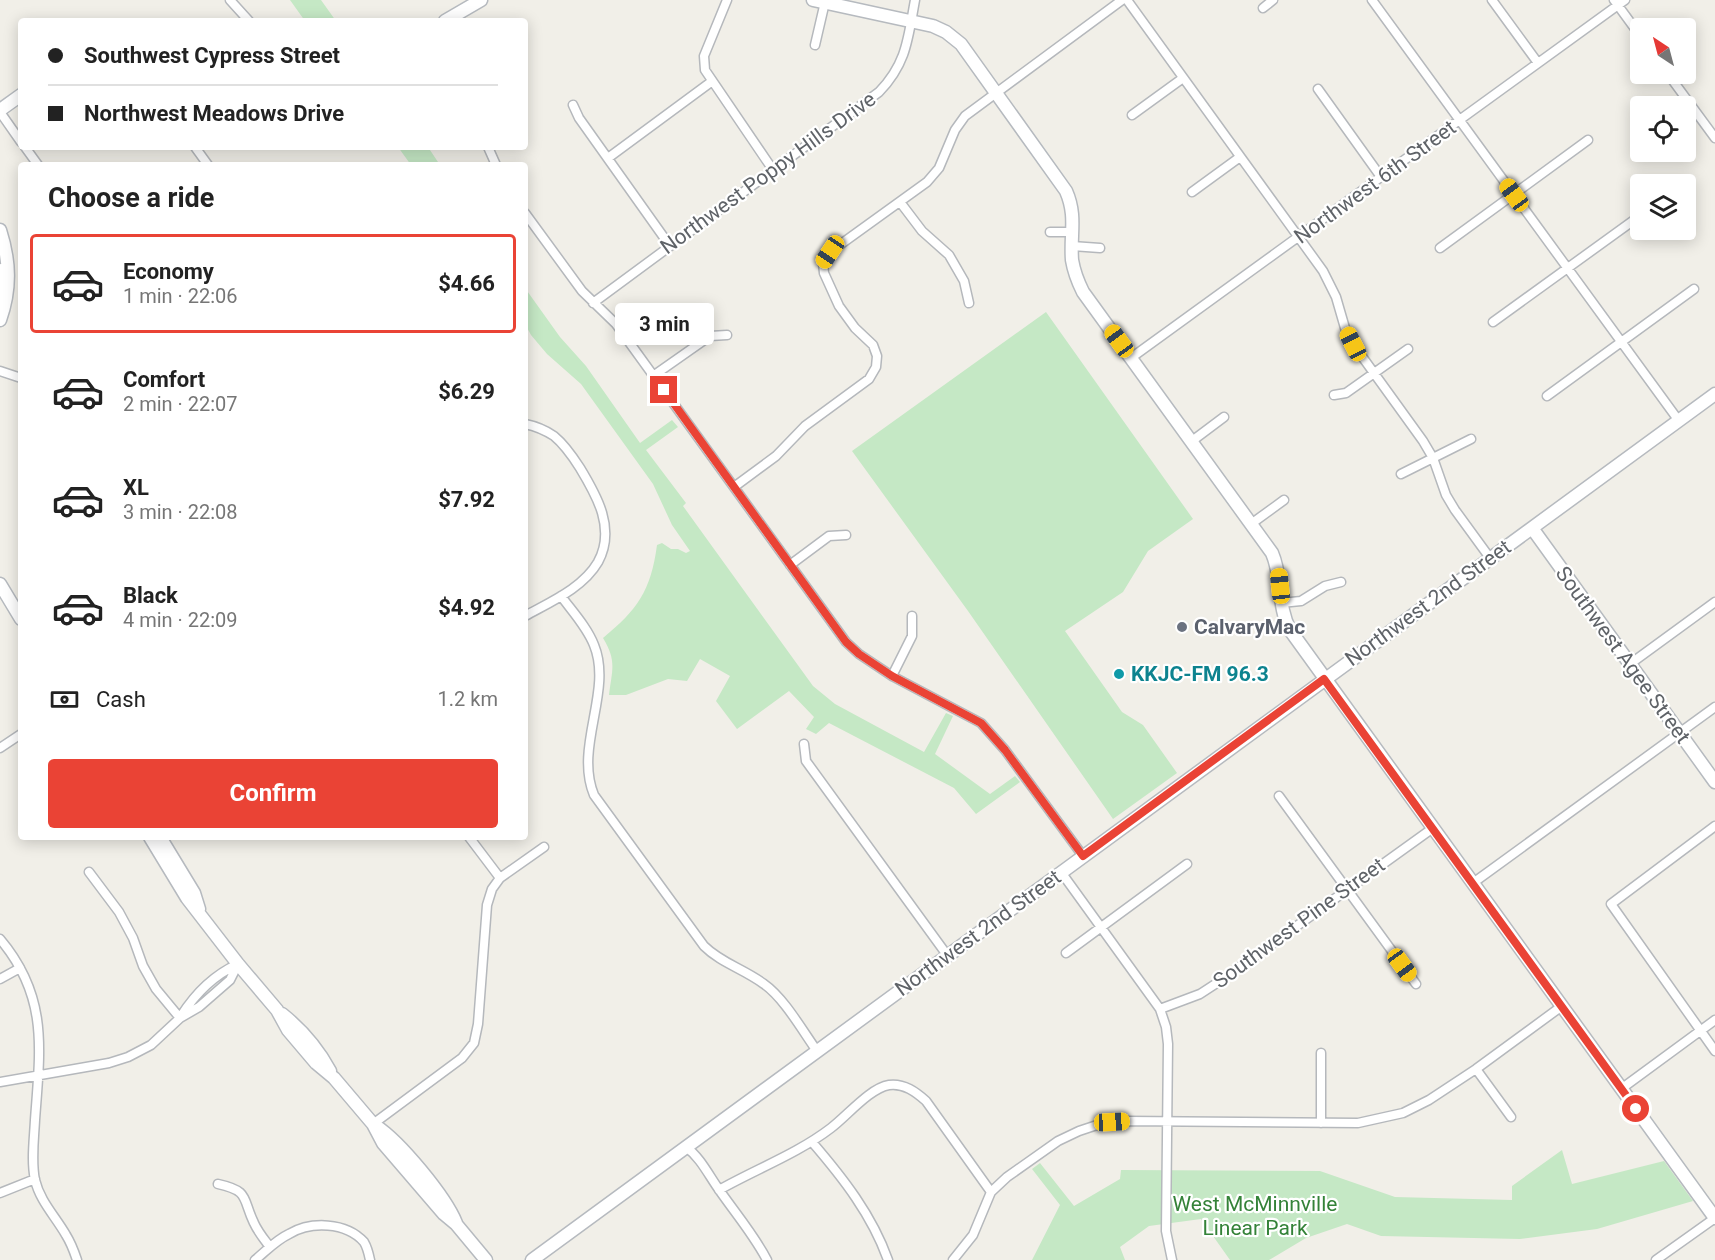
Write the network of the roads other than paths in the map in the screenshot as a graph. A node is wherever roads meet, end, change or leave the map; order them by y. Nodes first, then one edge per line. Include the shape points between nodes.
1 (230, 0) edge
2 (481, 0) edge
3 (728, 0) edge
4 (915, 0) edge
5 (1124, 0) edge
6 (1273, 0) edge
7 (1372, 0) edge
8 (1492, 0) edge
9 (819, 1) edge
10 (1619, 2) edge
11 (1263, 8) dead end
12 (246, 18) edge
13 (450, 18) edge
14 (1630, 20) edge
15 (911, 21) junction
16 (815, 45) dead end
17 (1538, 63) junction
18 (1183, 78) junction
19 (711, 82) junction
20 (1675, 84) edge
21 (1318, 89) dead end
22 (996, 92) junction
23 (18, 97) edge
24 (573, 105) dead end
25 (0, 111) edge
26 (1132, 115) dead end
27 (1460, 120) junction
28 (18, 138) edge
29 (1715, 138) edge
30 (1588, 140) dead end
31 (1240, 157) junction
32 (608, 158) junction
33 (773, 170) junction
34 (1381, 177) junction
35 (1192, 192) dead end
36 (1514, 195) junction
37 (900, 202) junction
38 (528, 217) edge
39 (1630, 223) edge
40 (0, 230) edge
41 (1050, 232) dead end
42 (1073, 232) junction
43 (1298, 237) junction
44 (670, 246) junction
45 (1072, 246) junction
46 (1100, 248) dead end
47 (1440, 248) dead end
48 (1567, 268) junction
49 (0, 270) edge
50 (1694, 289) dead end
51 (593, 303) junction
52 (969, 303) dead end
53 (1, 317) edge
54 (1494, 322) dead end
55 (727, 335) dead end
56 (1621, 342) junction
57 (1408, 349) dead end
58 (1131, 358) junction
59 (0, 371) edge
60 (1374, 373) junction
61 (653, 376) junction
62 (18, 377) edge
63 (1715, 394) edge
64 (1334, 395) dead end
65 (1547, 396) dead end
66 (1224, 417) dead end
67 (1679, 421) junction
68 (528, 425) edge
69 (1471, 439) dead end
70 (1192, 441) junction
71 (1434, 458) junction
72 (1401, 474) dead end
73 (734, 487) junction
74 (1284, 500) dead end
75 (1251, 524) junction
76 (1532, 528) junction
77 (846, 535) dead end
78 (1490, 558) junction
79 (790, 565) junction
80 (1341, 582) dead end
81 (0, 584) edge
82 (561, 596) junction
83 (1281, 603) junction
84 (1715, 603) edge
85 (18, 614) edge
86 (528, 614) edge
87 (912, 616) dead end
88 (1630, 664) junction
89 (892, 676) junction
90 (1324, 679) junction
91 (1715, 707) edge
92 (1679, 733) junction
93 (18, 736) edge
94 (804, 744) dead end
95 (0, 747) edge
96 (1715, 782) edge
97 (1279, 796) dead end
98 (1715, 826) edge
99 (1433, 828) junction
100 (152, 840) edge
101 (162, 840) edge
102 (471, 840) edge
103 (544, 847) dead end
104 (1083, 856) junction
105 (1187, 864) dead end
106 (89, 872) dead end
107 (1061, 872) junction
108 (500, 878) junction
109 (1473, 883) junction
110 (1347, 889) junction
111 (200, 913) junction
112 (1101, 927) junction
113 (0, 939) edge
114 (1066, 953) dead end
115 (947, 955) junction
116 (238, 964) junction
117 (20, 968) junction
118 (0, 979) edge
119 (1416, 984) dead end
120 (1563, 1006) junction
121 (1160, 1009) junction
122 (180, 1018) junction
123 (1715, 1020) edge
124 (1700, 1031) junction
125 (817, 1051) junction
126 (1715, 1051) edge
127 (1321, 1053) dead end
128 (1476, 1069) junction
129 (38, 1075) junction
130 (0, 1082) edge
131 (1621, 1089) junction
132 (1511, 1118) dead end
133 (1168, 1120) junction
134 (1321, 1123) junction
135 (373, 1124) junction
136 (812, 1142) junction
137 (687, 1147) junction
138 (35, 1179) junction
139 (218, 1184) dead end
140 (719, 1190) junction
141 (991, 1192) junction
142 (0, 1193) edge
143 (1715, 1218) edge
144 (270, 1247) junction
145 (77, 1260) edge
146 (255, 1260) edge
147 (370, 1260) edge
148 (486, 1260) edge
149 (532, 1260) edge
150 (767, 1260) edge
151 (888, 1260) edge
152 (953, 1260) edge
153 (1172, 1260) edge
154 (1656, 1260) edge

1 - 12 street
2 - 13 main road
3 - 19 street via 704,56
4 - 15 street, Northwest Poppy Hills Drive
5 - 18 street
5 - 22 street
6 - 11 street
7 - 27 street
8 - 17 street
9 - 15 main road
9 - 16 street
10 - 14 street
10 - 17 street, Northwest 6th Street
15 - 22 main road via 933,26 961,44
15 - 33 street, Northwest Poppy Hills Drive via 903,60 893,77 879,92
17 - 27 street, Northwest 6th Street
18 - 26 street
18 - 31 street
19 - 32 street
19 - 33 street
20 - 29 street
21 - 34 street
22 - 37 street via 964,116 939,168
22 - 42 main road via 1066,190 1072,204
23 - 25 main road
24 - 32 street
25 - 28 street
27 - 34 street, Northwest 6th Street
27 - 36 street
30 - 36 street
31 - 35 street
31 - 43 street
32 - 44 street
33 - 44 street, Northwest Poppy Hills Drive
34 - 43 street, Northwest 6th Street
36 - 47 street
36 - 48 street
37 - 52 street via 922,231 949,255 964,281
37 - 73 street via 845,240 823,263 839,306 873,345 877,356 873,373
38 - 51 street
39 - 48 street
40 - 53 main road via 9,268 9,289
41 - 42 street
42 - 45 main road
43 - 58 street, Northwest 6th Street
43 - 60 street via 1329,282 1345,328
44 - 51 street, Northwest Poppy Hills Drive
45 - 46 street
45 - 58 main road via 1075,275 1083,292
48 - 54 street
48 - 56 street
49 - 53 main road
50 - 56 street
51 - 61 street via 616,324
55 - 61 street via 710,336
56 - 65 street
56 - 67 street
57 - 60 street
58 - 70 main road
59 - 62 street
60 - 64 street via 1346,393
60 - 71 street
61 - 73 street
63 - 67 main road, Northwest 2nd Street
66 - 70 street
67 - 76 main road, Northwest 2nd Street
68 - 82 street via 555,437 569,451 601,506 605,524 605,545 598,562
69 - 71 street
70 - 75 main road
71 - 72 street
71 - 78 street via 1446,495
73 - 79 street
74 - 75 street
75 - 83 main road via 1276,562
76 - 78 main road, Northwest 2nd Street
76 - 88 main road, Southwest Agee Street
77 - 79 street via 829,536
78 - 90 main road, Northwest 2nd Street
79 - 89 street via 846,642
80 - 83 street via 1325,586 1301,601
81 - 85 main road
82 - 86 street
82 - 125 street via 588,633 598,661 588,752 589,781 594,795 704,946 772,991
83 - 90 main road via 1290,630
84 - 88 street
87 - 89 street via 912,636
88 - 92 main road, Southwest Agee Street
89 - 104 street via 981,723
90 - 99 main road
90 - 104 main road, Northwest 2nd Street
91 - 92 street
92 - 96 main road, Southwest Agee Street
92 - 109 street
93 - 95 street
94 - 115 street via 807,761
97 - 110 street
98 - 124 street via 1611,904
99 - 109 main road
99 - 110 street, Southwest Pine Street
100 - 111 main road
101 - 111 main road via 194,893
102 - 108 street
103 - 108 street
104 - 107 main road, Northwest 2nd Street
105 - 112 street
106 - 122 street via 119,912 156,989
107 - 112 street
107 - 115 main road, Northwest 2nd Street
108 - 135 street via 487,905 474,1043 462,1058
109 - 120 main road
110 - 119 street
110 - 121 street, Southwest Pine Street via 1200,994
111 - 116 main road
112 - 114 street
112 - 121 street
113 - 117 street
115 - 125 main road, Northwest 2nd Street
116 - 122 street via 230,980
116 - 135 main road via 310,1041 334,1078
117 - 118 street
117 - 129 street via 37,1009
120 - 128 street
120 - 131 main road
121 - 133 street via 1168,1044
122 - 129 street via 151,1045 128,1057
123 - 124 street
124 - 126 street
124 - 131 street
125 - 137 main road, Northwest 2nd Street
127 - 134 street
128 - 132 street
128 - 134 street via 1403,1113 1358,1123
129 - 130 street
129 - 138 street
131 - 143 main road
133 - 134 street
133 - 141 street via 1112,1122 1079,1131 1029,1160
133 - 153 street via 1166,1231
135 - 148 main road via 391,1136 450,1208 456,1224
136 - 140 street
136 - 141 street via 878,1089 889,1085 908,1088 926,1101
136 - 151 street via 852,1190
137 - 140 street
137 - 149 main road, Northwest 2nd Street
138 - 142 street
138 - 145 street
139 - 144 street via 234,1187 244,1196 253,1221
140 - 150 street
141 - 152 street via 973,1235
143 - 154 street
144 - 146 street
144 - 147 street via 303,1227 322,1225 352,1234 365,1244

